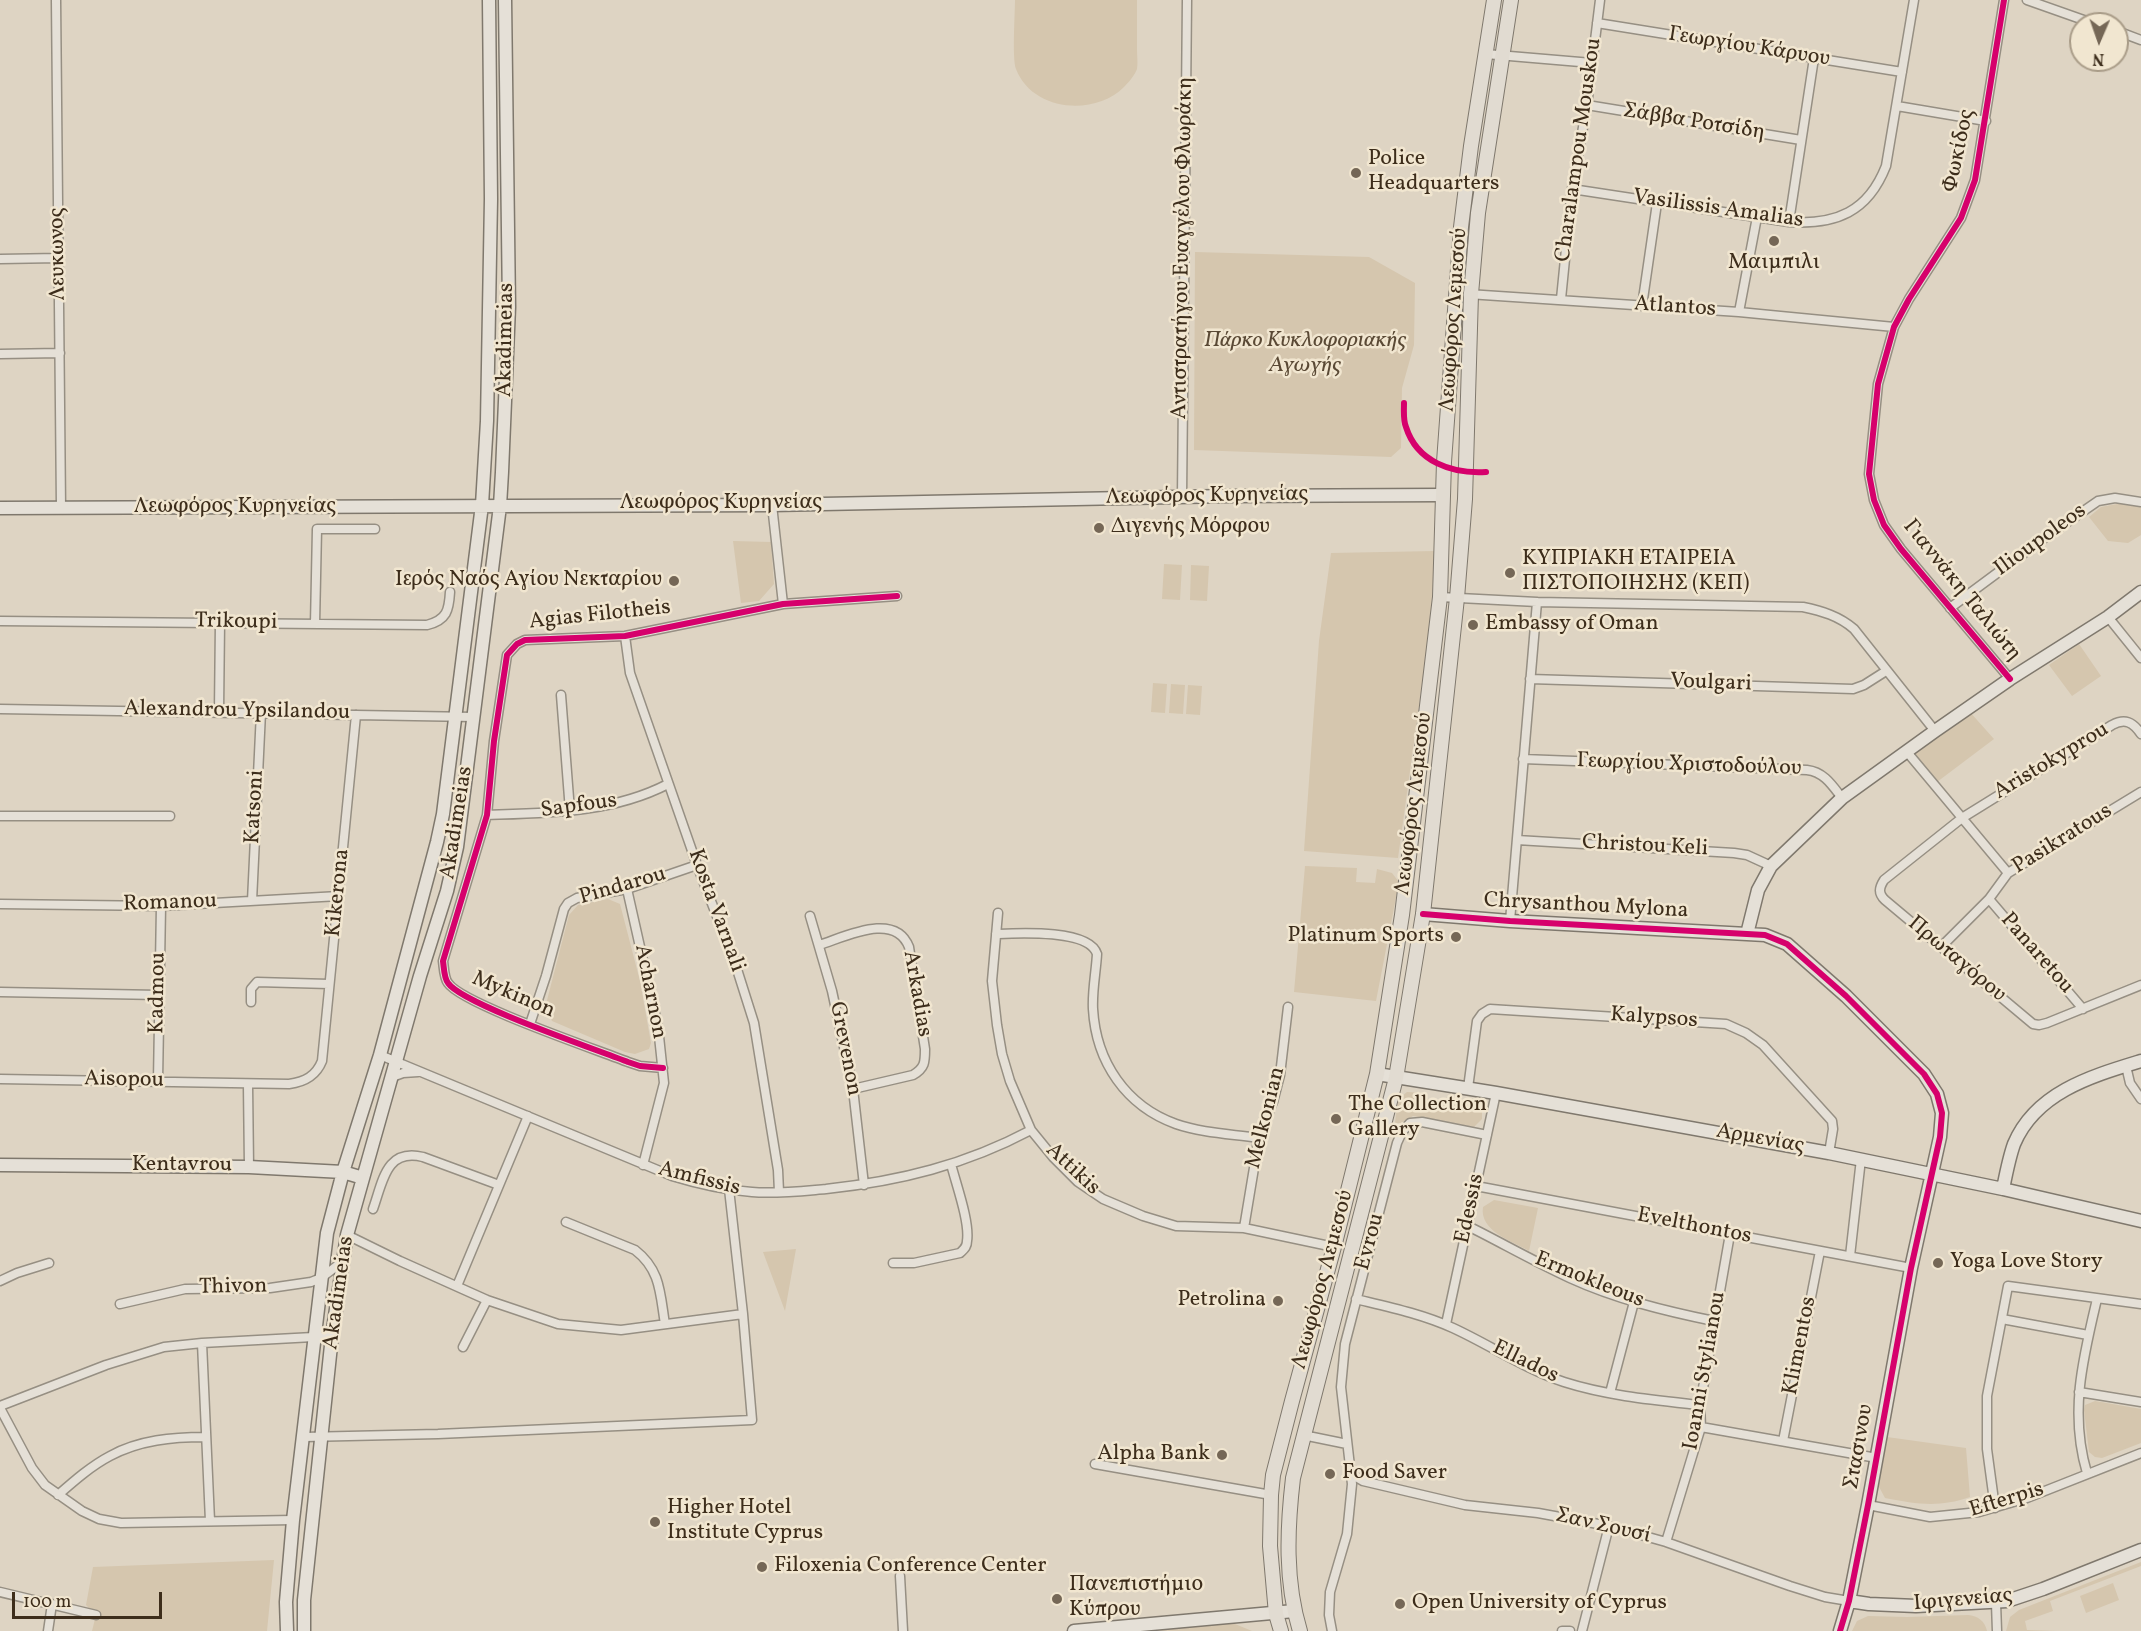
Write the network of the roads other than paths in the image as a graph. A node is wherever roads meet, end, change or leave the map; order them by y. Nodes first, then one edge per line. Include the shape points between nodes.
1 (56, 0) edge
2 (489, 0) edge
3 (505, 0) edge
4 (1187, 0) edge
5 (1494, 0) edge
6 (1511, 0) edge
7 (1600, 0) edge
8 (1914, 0) edge
9 (2004, 0) edge
10 (2027, 0) edge
11 (2069, 15) edge
12 (1597, 23) junction
13 (1486, 54) junction
14 (1503, 56) junction
15 (1814, 58) junction
16 (1592, 63) junction
17 (1902, 72) junction
18 (1587, 105) junction
19 (1897, 106) junction
20 (1986, 121) junction
21 (1801, 140) junction
22 (1572, 189) junction
23 (1657, 203) junction
24 (1757, 217) junction
25 (1789, 222) junction
26 (59, 258) junction
27 (0, 259) edge
28 (1456, 293) junction
29 (1471, 294) junction
30 (1561, 300) junction
31 (1642, 306) junction
32 (1740, 312) junction
33 (1894, 327) junction
34 (60, 353) junction
35 (0, 354) edge
36 (1443, 495) junction
37 (1182, 497) junction
38 (2141, 502) edge
39 (772, 505) junction
40 (482, 506) junction
41 (500, 506) junction
42 (61, 507) junction
43 (0, 508) edge
44 (1884, 525) joint
45 (375, 529) dead end
46 (450, 592) dead end
47 (2141, 592) edge
48 (897, 596) dead end
49 (1440, 597) junction
50 (1457, 598) junction
51 (1537, 602) junction
52 (783, 604) junction
53 (1950, 608) junction
54 (2108, 617) junction
55 (0, 621) edge
56 (220, 622) junction
57 (315, 624) junction
58 (625, 636) junction
59 (2141, 658) edge
60 (1886, 671) junction
61 (1530, 679) junction
62 (2010, 679) junction
63 (561, 695) dead end
64 (0, 709) edge
65 (219, 711) junction
66 (261, 712) junction
67 (356, 715) junction
68 (454, 715) junction
69 (474, 717) junction
70 (1935, 731) junction
71 (2141, 734) edge
72 (1907, 752) junction
73 (1523, 759) junction
74 (668, 784) junction
75 (2141, 792) edge
76 (1842, 798) junction
77 (570, 811) junction
78 (0, 816) edge
79 (170, 816) dead end
80 (487, 816) junction
81 (1962, 818) junction
82 (1517, 840) junction
83 (697, 865) junction
84 (1770, 866) junction
85 (2008, 873) junction
86 (627, 889) junction
87 (339, 896) junction
88 (1989, 899) junction
89 (252, 901) junction
90 (0, 904) edge
91 (161, 906) junction
92 (998, 913) dead end
93 (1424, 914) junction
94 (810, 916) dead end
95 (1510, 921) junction
96 (996, 934) junction
97 (1747, 934) junction
98 (819, 945) junction
99 (1942, 946) junction
100 (329, 984) junction
101 (2141, 985) edge
102 (0, 992) edge
103 (159, 995) junction
104 (251, 1002) dead end
105 (1288, 1007) dead end
106 (2083, 1009) junction
107 (530, 1024) junction
108 (380, 1055) junction
109 (397, 1061) junction
110 (2141, 1061) edge
111 (2126, 1066) junction
112 (663, 1068) junction
113 (318, 1070) joint
114 (424, 1072) junction
115 (1377, 1074) junction
116 (392, 1077) junction
117 (1396, 1078) junction
118 (0, 1079) edge
119 (158, 1081) junction
120 (248, 1085) junction
121 (1468, 1088) junction
122 (854, 1089) junction
123 (1496, 1093) junction
124 (2141, 1099) edge
125 (528, 1116) junction
126 (1031, 1130) junction
127 (1487, 1135) junction
128 (1258, 1138) junction
129 (1829, 1153) junction
130 (1861, 1159) junction
131 (951, 1164) junction
132 (0, 1165) edge
133 (643, 1165) junction
134 (249, 1167) junction
135 (343, 1172) junction
136 (1931, 1174) junction
137 (363, 1178) junction
138 (499, 1185) junction
139 (864, 1185) junction
140 (1476, 1186) junction
141 (729, 1189) junction
142 (2003, 1189) junction
143 (779, 1192) junction
144 (374, 1209) dead end
145 (2141, 1221) edge
146 (566, 1222) dead end
147 (1468, 1226) junction
148 (1244, 1228) junction
149 (1730, 1234) junction
150 (347, 1235) junction
151 (1334, 1246) junction
152 (1820, 1251) junction
153 (1850, 1256) junction
154 (342, 1262) junction
155 (49, 1263) dead end
156 (892, 1263) dead end
157 (1911, 1268) junction
158 (321, 1278) junction
159 (0, 1281) edge
160 (457, 1286) junction
161 (1356, 1299) junction
162 (2097, 1299) junction
163 (488, 1300) junction
164 (1634, 1302) junction
165 (120, 1304) dead end
166 (2141, 1305) edge
167 (743, 1314) junction
168 (2002, 1319) junction
169 (1714, 1321) junction
170 (665, 1324) junction
171 (1446, 1324) junction
172 (2088, 1335) junction
173 (332, 1336) junction
174 (314, 1337) junction
175 (202, 1342) junction
176 (463, 1347) dead end
177 (2079, 1392) junction
178 (1610, 1393) junction
179 (2141, 1402) edge
180 (1700, 1404) junction
181 (0, 1407) edge
182 (1701, 1426) junction
183 (1303, 1435) junction
184 (323, 1436) junction
185 (205, 1437) junction
186 (304, 1437) junction
187 (1784, 1441) junction
188 (1347, 1444) junction
189 (2141, 1453) edge
190 (1877, 1458) junction
191 (1095, 1464) dead end
192 (2087, 1473) junction
193 (1353, 1474) junction
194 (58, 1495) junction
195 (1270, 1495) junction
196 (1868, 1505) junction
197 (1995, 1508) junction
198 (293, 1520) junction
199 (210, 1521) junction
200 (1610, 1526) junction
201 (1666, 1542) junction
202 (2141, 1551) edge
203 (900, 1576) dead end
204 (0, 1592) edge
205 (1849, 1601) junction
206 (1996, 1603) junction
207 (52, 1604) junction
208 (1294, 1611) junction
209 (1276, 1614) junction
210 (96, 1615) dead end
211 (48, 1631) edge
212 (287, 1631) edge
213 (304, 1631) edge
214 (903, 1631) edge
215 (1074, 1631) edge
216 (1281, 1631) edge
217 (1300, 1631) edge
218 (1332, 1631) edge
219 (1562, 1631) edge
220 (1570, 1631) edge
221 (1582, 1631) edge
222 (1840, 1631) edge
223 (1997, 1631) edge

1 - 26 street, Λευκωνος
2 - 40 main road, Akadimeias via 489,364
3 - 41 main road, Akadimeias via 509,307
4 - 37 street, Αντιστρατήγου Ευαγγέλου Φλωράκη
5 - 13 main road, Λεωφόρος Λεμεσού
6 - 14 main road, Λεωφόρος Λεμεσού
7 - 12 street, Charalampou Mouskou
8 - 17 street, Vasilissis Amalias
9 - 20 street, Φωκίδος
10 - 11 street
12 - 15 street, Γεωργίου Κάρυου
12 - 16 street, Charalampou Mouskou
13 - 14 street
13 - 28 main road, Λεωφόρος Λεμεσού via 1471,146
14 - 16 street
14 - 29 main road, Λεωφόρος Λεμεσού via 1478,213
15 - 17 street, Γεωργίου Κάρυου
15 - 21 street
16 - 18 street, Charalampou Mouskou
17 - 19 street, Vasilissis Amalias
18 - 21 street, Σάββα Ροτσίδη
18 - 22 street, Charalampou Mouskou
19 - 20 street
19 - 25 street, Vasilissis Amalias via 1886,166 1865,201 1822,222
20 - 33 street, Φωκίδος via 1968,202 1952,235
21 - 25 street
22 - 23 street, Vasilissis Amalias
22 - 30 street, Charalampou Mouskou
23 - 24 street, Vasilissis Amalias
23 - 31 street
24 - 25 street, Vasilissis Amalias
24 - 32 street
26 - 27 street
26 - 34 street, Λευκωνος
28 - 29 street, Atlantos
28 - 36 main road, Λεωφόρος Λεμεσού
29 - 30 street, Atlantos
29 - 50 main road, Λεωφόρος Λεμεσού
30 - 31 street, Atlantos
31 - 32 street, Atlantos
32 - 33 street, Atlantos
33 - 44 street, Φωκίδος via 1878,384 1870,454 1871,488
34 - 35 street
34 - 42 street, Λευκωνος
36 - 37 main road, Λεωφόρος Κυρηνείας
36 - 49 main road, Λεωφόρος Λεμεσού
37 - 39 main road, Λεωφόρος Κυρηνείας
38 - 53 street, Ilioupoleos via 2115,498 2098,501
39 - 41 main road, Λεωφόρος Κυρηνείας
39 - 52 street
40 - 41 main road, Λεωφόρος Κυρηνείας
40 - 42 main road, Λεωφόρος Κυρηνείας
40 - 68 main road, Akadimeias
41 - 69 main road, Akadimeias
42 - 43 main road, Λεωφόρος Κυρηνείας
44 - 53 street, Γιαννάκη Ταλιώτη
45 - 57 street via 317,529
46 - 57 street, Trikoupi via 446,613 437,623
47 - 54 main road
48 - 52 street, Agias Filotheis
49 - 50 street
49 - 115 main road, Λεωφόρος Λεμεσού via 1402,915
50 - 51 street
50 - 93 main road, Λεωφόρος Λεμεσού
51 - 60 street via 1816,610 1845,621
51 - 61 street
52 - 58 street, Agias Filotheis
53 - 62 street, Γιαννάκη Ταλιώτη
54 - 59 street
54 - 62 main road
55 - 56 street, Trikoupi
56 - 57 street, Trikoupi
56 - 65 street
58 - 74 street, Kosta Varnali via 630,674
58 - 80 street, Agias Filotheis via 525,640 512,648 505,665
60 - 61 street, Voulgari via 1853,688
60 - 70 street
61 - 73 street
62 - 70 main road
63 - 77 street
64 - 65 street, Alexandrou Ypsilandou
65 - 66 street, Alexandrou Ypsilandou
66 - 67 street, Alexandrou Ypsilandou
66 - 89 street, Katsoni
67 - 68 street, Alexandrou Ypsilandou
67 - 87 street, Kikerona
68 - 69 street, Alexandrou Ypsilandou
68 - 108 main road, Akadimeias via 437,842
69 - 109 main road, Akadimeias via 457,847
70 - 72 main road
71 - 81 street, Aristokyprou via 2132,723 2116,723
72 - 76 main road
72 - 81 street
73 - 76 street, Γεωργίου Χριστοδούλου via 1807,770 1822,775
73 - 82 street
74 - 77 street, Sapfous via 629,800
74 - 83 street, Kosta Varnali
75 - 85 street, Pasikratous
76 - 84 main road
77 - 80 street, Sapfous
78 - 79 street
80 - 107 street, Mykinon via 443,961 444,971 447,983 467,998
81 - 85 street
81 - 99 street, Πρωταγόρου via 1884,880 1879,889 1885,900
82 - 84 street, Christou Keli via 1734,852
82 - 95 street
83 - 86 street, Pindarou
83 - 143 street, Kosta Varnali via 754,1023
84 - 97 main road via 1758,890
85 - 88 street, Pasikratous
86 - 107 street, Pindarou via 576,898 568,903
86 - 112 street, Acharnon via 656,1017
87 - 89 street, Romanou
87 - 100 street, Kikerona
88 - 99 street, Pasikratous
88 - 106 street, Panaretou
89 - 91 street, Romanou
90 - 91 street, Romanou
91 - 103 street, Kadmou
92 - 96 street, Attikis
93 - 95 main road, Chrysanthou Mylona
93 - 117 main road, Λεωφόρος Λεμεσού
94 - 98 street, Grevenon
95 - 97 main road, Chrysanthou Mylona
96 - 126 street, Attikis via 993,981 997,1025 1010,1081
96 - 128 street via 1029,932 1075,938 1095,947 1096,1037 1116,1081 1153,1113 1176,1124
97 - 136 main road via 1773,937 1793,949 1931,1082 1942,1113
98 - 122 street, Grevenon
98 - 122 street, Arkadias via 883,928 901,935 909,947 925,1049 924,1066 913,1075
99 - 106 street, Πρωταγόρου via 2033,1024 2047,1023
100 - 104 street via 257,982 251,989
100 - 113 street, Kikerona
101 - 106 street, Πρωταγόρου
102 - 103 street
103 - 119 street, Kadmou
105 - 128 street, Melkonian via 1278,1084
107 - 112 street, Mykinon via 640,1066
108 - 109 street, Amfissis
108 - 135 main road, Akadimeias
109 - 114 street, Amfissis
109 - 116 main road, Akadimeias
110 - 111 main road
111 - 124 street via 2130,1083
111 - 142 main road via 2086,1079 2047,1101 2035,1113 2014,1144
112 - 133 street, Acharnon via 661,1101
113 - 120 street, Aisopou via 301,1083
114 - 116 street
114 - 125 street, Amfissis
115 - 117 main road, Αρμενίας
115 - 151 main road, Λεωφόρος Λεμεσού
116 - 137 main road, Akadimeias
117 - 121 main road, Αρμενίας
117 - 183 main road, Λεωφόρος Λεμεσού
118 - 119 street, Aisopou
119 - 120 street, Aisopou
120 - 134 street
121 - 123 main road, Αρμενίας
121 - 129 street, Kalypsos via 1477,1021 1491,1009 1726,1024 1763,1045 1832,1121
122 - 139 street, Grevenon
123 - 127 street, Edessis
123 - 129 main road, Αρμενίας
125 - 133 street, Amfissis
125 - 138 street
126 - 131 street, Amfissis via 998,1148
126 - 148 street, Attikis via 1078,1182 1103,1199 1176,1226
127 - 140 street, Edessis
127 - 161 street, Evrou via 1422,1122 1410,1123 1402,1132
128 - 148 street, Melkonian
129 - 130 main road, Αρμενίας
130 - 136 main road, Αρμενίας
130 - 153 street
131 - 139 street, Amfissis
131 - 156 street via 966,1226 966,1248 960,1253 914,1263
132 - 134 main road, Kentavrou
133 - 141 street, Amfissis via 702,1185
134 - 135 main road, Kentavrou
135 - 137 main road, Kentavrou
135 - 158 main road, Akadimeias via 327,1233
136 - 142 main road, Αρμενίας
136 - 157 main road, Στασινου
137 - 150 main road, Akadimeias
138 - 144 street via 423,1157 405,1155 387,1169
138 - 160 street
139 - 143 street, Amfissis
140 - 147 street, Edessis
140 - 149 street, Evelthontos
141 - 143 street, Amfissis
141 - 167 street
142 - 145 main road, Αρμενίας
146 - 170 street via 645,1257 658,1280
147 - 164 street, Ermokleous via 1570,1278
147 - 171 street, Edessis
148 - 151 street, Attikis
149 - 152 street, Evelthontos
149 - 169 street, Ioanni Stylianou
150 - 154 main road, Akadimeias
150 - 160 street
151 - 195 main road, Λεωφόρος Λεμεσού
152 - 153 street, Evelthontos
152 - 187 street, Klimentos
153 - 157 street, Evelthontos
154 - 158 street, Thivon
154 - 173 main road, Akadimeias
155 - 159 street
157 - 190 main road, Στασινου
158 - 165 street, Thivon via 270,1288 185,1289
158 - 174 main road, Akadimeias
160 - 163 street
161 - 171 street, Ellados
161 - 188 street, Evrou via 1341,1371
162 - 166 street
162 - 168 street via 2008,1286
162 - 172 street
163 - 170 street via 558,1324 621,1330
163 - 176 street
164 - 169 street, Ermokleous
164 - 178 street
167 - 170 street
167 - 184 street via 752,1420
168 - 172 street
168 - 197 street via 1987,1396 1987,1449
169 - 180 street, Ioanni Stylianou
171 - 178 street, Ellados via 1545,1375
172 - 177 street
173 - 174 street
173 - 184 main road, Akadimeias
174 - 175 street
174 - 186 main road, Akadimeias
175 - 181 street via 164,1347 120,1360
175 - 185 street
177 - 179 street
177 - 192 street via 2078,1432
178 - 180 street, Ellados
180 - 182 street, Ioanni Stylianou
181 - 194 street via 32,1468
182 - 187 street
182 - 201 street, Ioanni Stylianou
183 - 188 street
183 - 208 main road, Λεωφόρος Λεμεσού via 1289,1511
184 - 186 street
184 - 213 main road, Akadimeias via 304,1600
185 - 194 street via 170,1438 124,1450 99,1463
185 - 199 street
186 - 198 main road, Akadimeias
187 - 190 street
188 - 193 street, Evrou
189 - 192 street, Efterpis
190 - 196 main road, Στασινου
191 - 195 street
192 - 197 street, Efterpis
193 - 200 street, Σαν Σουσί via 1363,1481 1455,1503
193 - 218 street, Evrou via 1347,1534 1330,1592
194 - 199 street via 99,1519 121,1523
195 - 209 main road, Λεωφόρος Λεμεσού
196 - 197 street, Efterpis via 1930,1517
196 - 205 main road, Στασινου
198 - 199 street
198 - 212 main road, Akadimeias
200 - 201 street, Σαν Σουσί
200 - 221 street
201 - 205 street, Σαν Σουσί via 1790,1586
202 - 206 main road, Ιφιγενείας via 2019,1598
203 - 214 street
204 - 207 street
205 - 206 main road, Ιφιγενείας via 1900,1606
205 - 222 main road, Στασινου
206 - 223 street
207 - 210 street
207 - 211 street
208 - 209 main road
208 - 217 main road, Λεωφόρος Λεμεσού
209 - 215 main road
209 - 216 main road, Λεωφόρος Λεμεσού
219 - 220 street

